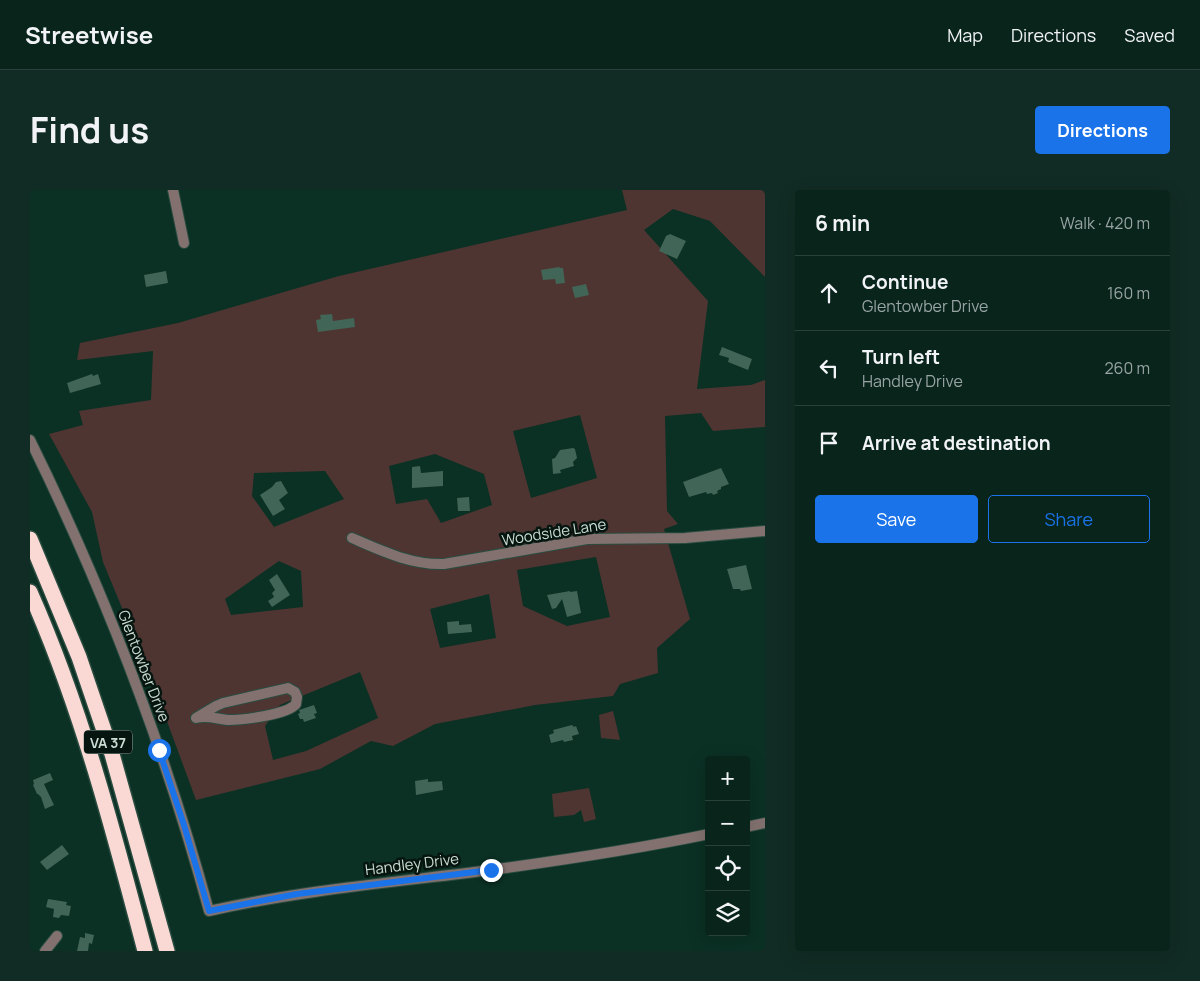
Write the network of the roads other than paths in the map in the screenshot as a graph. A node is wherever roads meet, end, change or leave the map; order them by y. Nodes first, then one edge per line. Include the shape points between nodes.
1 (173, 190) edge
2 (184, 243) dead end
3 (30, 440) edge
4 (765, 531) edge
5 (352, 538) dead end
6 (30, 540) edge
7 (30, 592) edge
8 (58, 603) junction
9 (39, 612) junction
10 (200, 717) joint
11 (765, 823) edge
12 (750, 826) edge
13 (705, 835) edge
14 (209, 911) joint
15 (57, 936) dead end
16 (45, 951) edge
17 (145, 951) edge
18 (167, 951) edge

1 - 2 street
3 - 14 street, Glentowber Drive via 90,568 116,633 168,776
4 - 5 street, Woodside Lane via 685,538 587,539 444,564 404,560
6 - 8 highway, VA 37
7 - 9 highway, VA 37
8 - 9 street
8 - 18 highway, VA 37 via 112,754
9 - 17 highway, VA 37 via 90,752
10 - 10 street via 196,718 223,703 288,688 297,697 296,704 289,710 252,718 225,720
11 - 12 street
13 - 14 street, Handley Drive via 501,868 278,897
15 - 16 street

